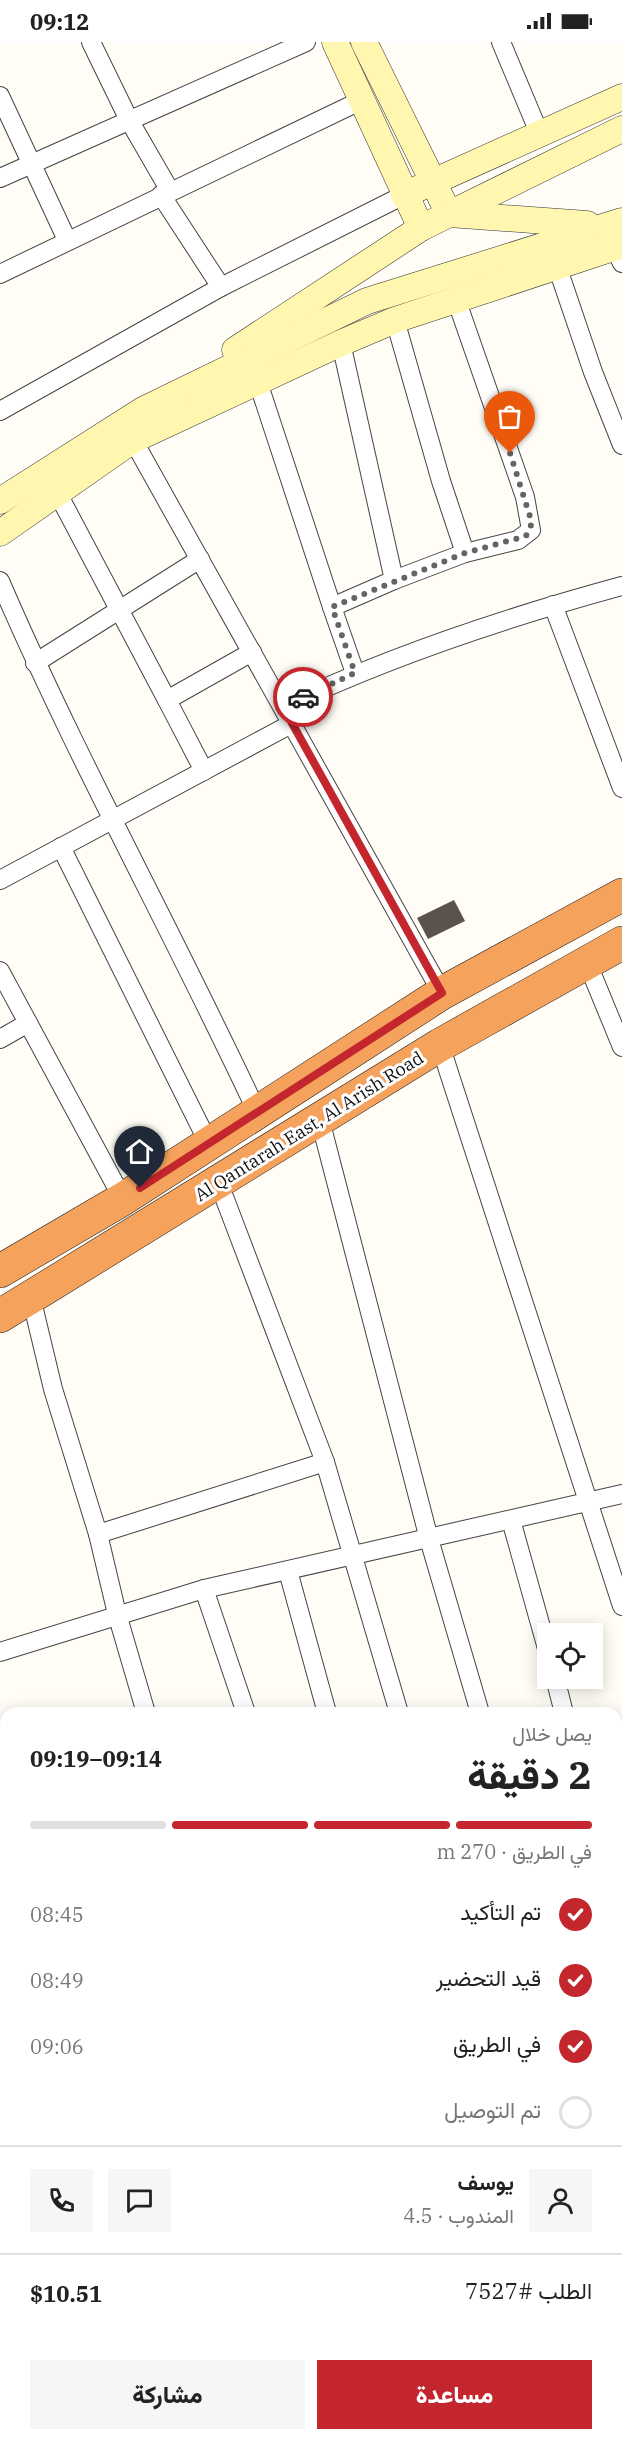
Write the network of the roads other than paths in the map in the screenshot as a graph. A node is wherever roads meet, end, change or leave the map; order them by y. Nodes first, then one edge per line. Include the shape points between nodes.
1 (92, 42) edge
2 (306, 42) edge
3 (334, 42) edge
4 (364, 42) edge
5 (501, 42) edge
6 (0, 96) edge
7 (622, 97) edge
8 (360, 100) junction
9 (129, 120) junction
10 (622, 129) edge
11 (540, 135) junction
12 (32, 163) junction
13 (0, 178) edge
14 (433, 182) junction
15 (165, 193) junction
16 (404, 195) junction
17 (449, 214) junction
18 (422, 228) junction
19 (67, 240) junction
20 (618, 240) edge
21 (473, 266) junction
22 (557, 266) junction
23 (0, 274) edge
24 (221, 287) junction
25 (481, 291) junction
26 (456, 299) junction
27 (395, 320) junction
28 (341, 343) junction
29 (258, 382) junction
30 (143, 410) junction
31 (0, 411) edge
32 (133, 440) junction
33 (622, 445) edge
34 (57, 492) junction
35 (0, 501) edge
36 (0, 533) edge
37 (465, 553) junction
38 (200, 559) junction
39 (394, 579) junction
40 (0, 581) edge
41 (622, 586) edge
42 (553, 605) junction
43 (332, 607) junction
44 (121, 609) junction
45 (252, 652) junction
46 (35, 663) junction
47 (355, 673) junction
48 (167, 700) junction
49 (283, 707) junction
50 (293, 723) junction
51 (204, 771) junction
52 (622, 788) edge
53 (112, 820) junction
54 (60, 847) junction
55 (0, 880) edge
56 (622, 895) edge
57 (622, 943) edge
58 (587, 962) junction
59 (0, 971) edge
60 (442, 993) junction
61 (28, 1023) junction
62 (0, 1039) edge
63 (440, 1045) junction
64 (622, 1047) edge
65 (257, 1112) junction
66 (320, 1120) junction
67 (209, 1144) junction
68 (218, 1181) junction
69 (123, 1199) junction
70 (0, 1271) edge
71 (31, 1297) junction
72 (0, 1316) edge
73 (325, 1462) junction
74 (622, 1494) edge
75 (586, 1501) junction
76 (511, 1520) junction
77 (98, 1534) junction
78 (429, 1539) junction
79 (353, 1556) junction
80 (288, 1571) junction
81 (204, 1589) junction
82 (622, 1606) edge
83 (117, 1614) junction
84 (540, 1623) edge
85 (0, 1652) edge
86 (558, 1689) edge
87 (144, 1707) edge
88 (244, 1707) edge
89 (325, 1707) edge
90 (397, 1707) edge
91 (478, 1707) edge
92 (562, 1707) edge

1 - 9 street
2 - 9 street
3 - 8 main road
4 - 14 main road
5 - 11 street
6 - 12 street
7 - 11 main road
8 - 15 street
8 - 16 main road
9 - 12 street
9 - 15 street
10 - 17 main road
11 - 14 main road
12 - 13 street
12 - 19 street
14 - 16 main road
14 - 17 main road
15 - 19 street
15 - 24 street
16 - 18 main road
16 - 24 street
17 - 18 main road
17 - 20 main road
18 - 30 main road
19 - 23 street
20 - 21 main road
20 - 22 main road
21 - 25 main road
21 - 30 main road via 367,301
22 - 25 main road
22 - 33 street
24 - 31 street
25 - 26 main road
26 - 27 main road
26 - 37 street via 532,523 526,536 518,540
27 - 28 main road
27 - 37 street
28 - 29 main road
28 - 39 street
29 - 32 main road
29 - 43 street
30 - 35 main road
32 - 34 main road
32 - 38 street
34 - 36 main road
34 - 44 street
37 - 39 street
38 - 44 street
38 - 45 street
39 - 43 street
40 - 46 street
41 - 42 street
42 - 47 street
42 - 52 street
43 - 47 street
44 - 46 street
44 - 48 street
45 - 48 street
45 - 49 street
46 - 53 street
47 - 49 street
48 - 51 street
49 - 50 street
50 - 51 street
50 - 60 street
51 - 53 street
53 - 54 street
53 - 65 street
54 - 55 street
54 - 67 street
56 - 60 highway, Al Qantarah East, Al Arish Road
57 - 58 highway, Al Qantarah East, Al Arish Road
58 - 63 highway, Al Qantarah East, Al Arish Road
58 - 64 street
59 - 61 street
60 - 65 highway, Al Qantarah East, Al Arish Road
61 - 62 street
61 - 69 street
63 - 66 highway, Al Qantarah East, Al Arish Road
63 - 75 street
65 - 67 highway, Al Qantarah East, Al Arish Road
66 - 68 highway, Al Qantarah East, Al Arish Road
66 - 78 street
67 - 69 highway, Al Qantarah East, Al Arish Road
68 - 71 highway, Al Qantarah East, Al Arish Road
68 - 73 street
69 - 70 highway, Al Qantarah East, Al Arish Road
71 - 72 highway, Al Qantarah East, Al Arish Road
71 - 77 street via 53,1389
73 - 77 street
73 - 79 street
74 - 75 street
75 - 76 street
75 - 82 street
76 - 78 street
76 - 84 street
77 - 83 street
78 - 79 street
78 - 91 street
79 - 80 street
79 - 90 street
80 - 81 street
80 - 89 street
81 - 83 street
81 - 88 street
83 - 85 street
83 - 87 street
86 - 92 street

